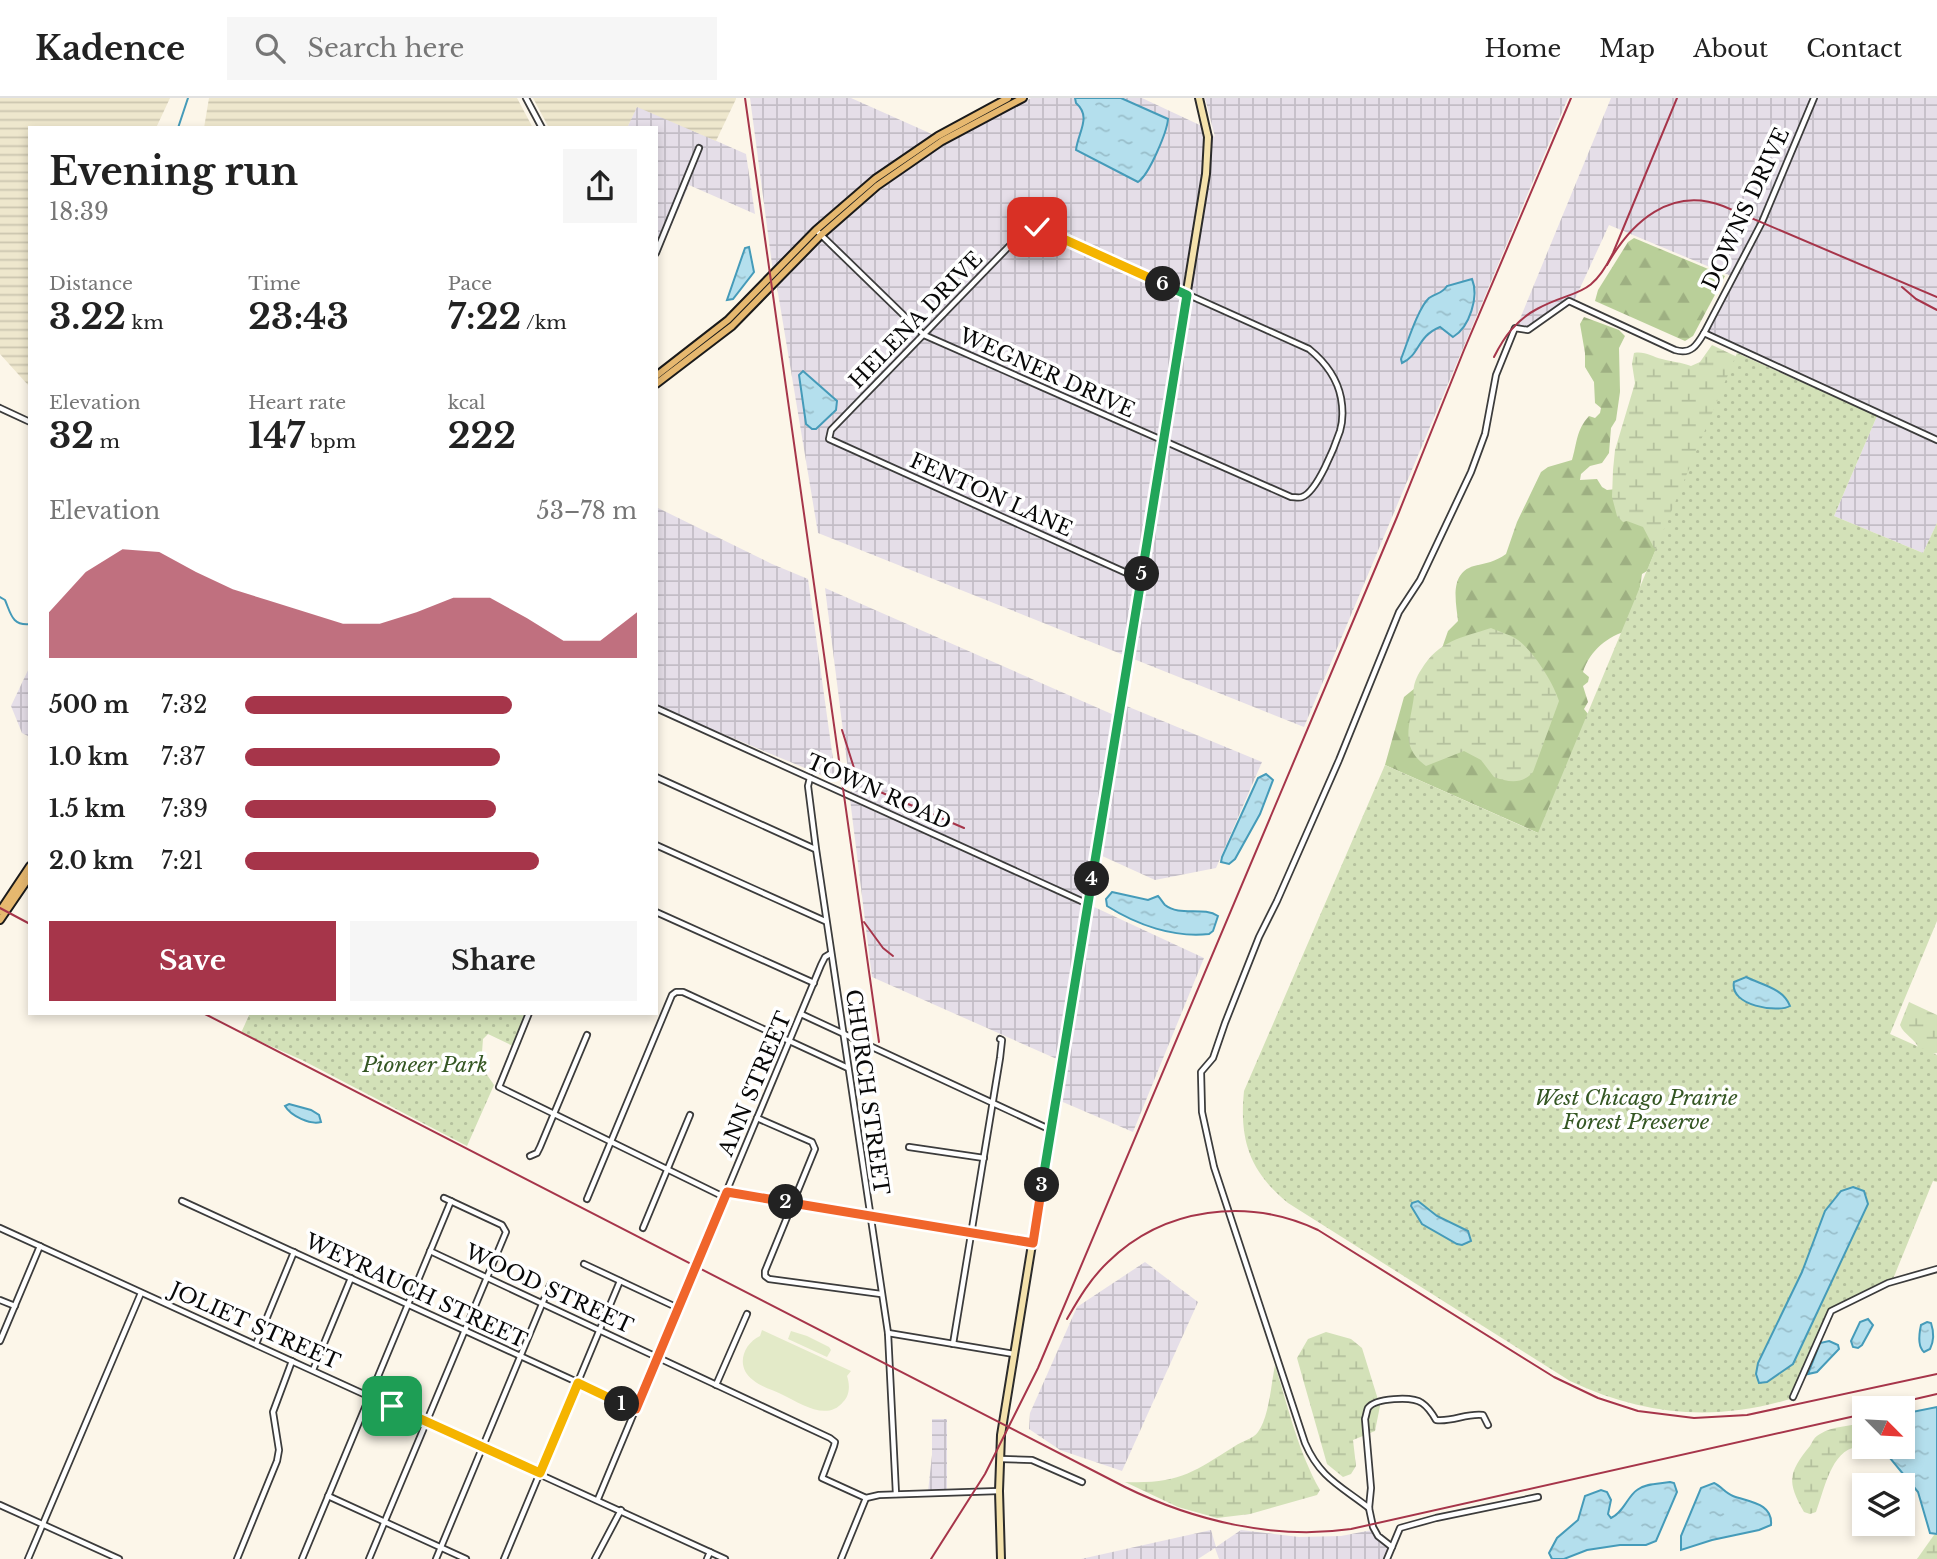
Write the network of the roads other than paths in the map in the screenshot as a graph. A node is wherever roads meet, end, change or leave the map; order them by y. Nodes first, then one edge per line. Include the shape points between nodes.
1 (526, 98) edge
2 (1008, 98) edge
3 (1024, 98) edge
4 (1199, 98) edge
5 (1814, 98) edge
6 (541, 126) edge
7 (699, 148) dead end
8 (819, 232) junction
9 (658, 248) edge
10 (1187, 295) junction
11 (1704, 333) junction
12 (924, 335) junction
13 (658, 374) edge
14 (658, 382) edge
15 (0, 408) edge
16 (28, 421) edge
17 (829, 439) joint
18 (1937, 440) edge
19 (1163, 442) junction
20 (1141, 579) junction
21 (658, 709) edge
22 (658, 778) edge
23 (810, 778) junction
24 (658, 846) edge
25 (816, 849) junction
26 (28, 869) edge
27 (28, 879) edge
28 (1088, 904) junction
29 (0, 911) edge
30 (658, 913) edge
31 (0, 920) edge
32 (826, 922) junction
33 (831, 954) junction
34 (814, 983) junction
35 (801, 1014) junction
36 (528, 1015) edge
37 (587, 1035) dead end
38 (844, 1035) junction
39 (1000, 1039) dead end
40 (789, 1042) junction
41 (848, 1069) junction
42 (993, 1103) junction
43 (554, 1114) junction
44 (690, 1115) dead end
45 (757, 1118) junction
46 (1052, 1130) junction
47 (611, 1142) junction
48 (909, 1147) dead end
49 (530, 1156) dead end
50 (984, 1158) junction
51 (667, 1169) junction
52 (726, 1194) junction
53 (444, 1198) dead end
54 (587, 1199) dead end
55 (182, 1201) dead end
56 (451, 1201) junction
57 (793, 1203) junction
58 (870, 1216) junction
59 (0, 1228) edge
60 (643, 1228) dead end
61 (971, 1232) junction
62 (1033, 1243) junction
63 (40, 1246) junction
64 (429, 1251) junction
65 (295, 1252) junction
66 (584, 1264) dead end
67 (1937, 1269) edge
68 (351, 1278) junction
69 (486, 1278) junction
70 (620, 1281) junction
71 (550, 1285) dead end
72 (141, 1293) junction
73 (881, 1294) junction
74 (0, 1300) edge
75 (408, 1304) junction
76 (544, 1304) junction
77 (15, 1306) junction
78 (678, 1308) junction
79 (747, 1314) dead end
80 (465, 1330) junction
81 (599, 1331) junction
82 (888, 1333) junction
83 (0, 1341) edge
84 (256, 1344) junction
85 (953, 1344) junction
86 (1014, 1354) junction
87 (521, 1356) junction
88 (657, 1357) junction
89 (292, 1361) junction
90 (313, 1370) junction
91 (578, 1383) junction
92 (716, 1385) junction
93 (370, 1396) junction
94 (1793, 1397) dead end
95 (636, 1409) junction
96 (426, 1422) junction
97 (1488, 1425) dead end
98 (483, 1447) junction
99 (1001, 1459) junction
100 (540, 1473) junction
101 (1082, 1482) dead end
102 (999, 1490) junction
103 (895, 1494) junction
104 (328, 1496) junction
105 (1538, 1497) dead end
106 (866, 1498) junction
107 (598, 1499) junction
108 (0, 1505) edge
109 (1369, 1508) junction
110 (621, 1510) junction
111 (384, 1522) junction
112 (43, 1525) junction
113 (1392, 1547) junction
114 (441, 1548) junction
115 (710, 1552) junction
116 (28, 1559) edge
117 (119, 1559) edge
118 (237, 1559) edge
119 (302, 1559) edge
120 (369, 1559) edge
121 (436, 1559) edge
122 (466, 1559) edge
123 (504, 1559) edge
124 (595, 1559) edge
125 (707, 1559) edge
126 (726, 1559) edge
127 (841, 1559) edge
128 (1001, 1559) edge
129 (1387, 1559) edge

1 - 6 street
2 - 8 main road via 901,160 848,200
3 - 8 main road via 909,162
4 - 10 main road via 1208,162
5 - 11 street, DOWNS DRIVE via 1762,222
7 - 9 street
8 - 12 street, WEGNER DRIVE
8 - 13 main road via 728,320
8 - 14 main road via 732,326
10 - 12 street, HELENA DRIVE via 1031,227
10 - 19 main road
10 - 19 street, WEGNER DRIVE via 1309,349 1324,362 1338,388 1340,429 1317,482 1302,497 1291,497
11 - 18 street
11 - 109 street via 1693,349 1681,351 1569,301 1528,330 1515,328 1496,375 1485,434 1471,472 1420,580 1399,612 1259,937 1213,1058 1201,1072 1202,1112 1214,1167 1305,1443 1323,1474
12 - 17 street, HELENA DRIVE via 831,430
12 - 19 street, WEGNER DRIVE
15 - 16 street
17 - 20 street, FENTON LANE
19 - 20 main road
20 - 28 main road
21 - 23 street, TOWN ROAD
22 - 25 street
23 - 25 street, CHURCH STREET
23 - 28 street, TOWN ROAD
24 - 32 street
25 - 32 street, CHURCH STREET
26 - 29 main road
27 - 31 main road
28 - 46 main road
30 - 34 street
32 - 33 street, CHURCH STREET
33 - 34 street, ANN STREET via 825,957
33 - 38 street, CHURCH STREET
34 - 35 street, ANN STREET
35 - 38 street
35 - 40 street, ANN STREET
36 - 43 street via 499,1087
37 - 43 street
38 - 41 street, CHURCH STREET
38 - 42 street
39 - 42 street
40 - 41 street
40 - 45 street, ANN STREET
40 - 47 street via 676,992
41 - 58 street, CHURCH STREET
42 - 46 street
42 - 50 street
43 - 47 street
43 - 49 street via 537,1153
44 - 51 street
45 - 52 street, ANN STREET
45 - 57 street via 815,1147
46 - 62 main road
47 - 51 street
47 - 54 street
48 - 50 street
50 - 61 street
51 - 52 street
51 - 60 street
52 - 57 street
52 - 78 street, ANN STREET
53 - 56 street
55 - 65 street, WEYRAUCH STREET
56 - 64 street
56 - 69 street via 506,1229
57 - 58 street
57 - 73 street via 765,1276
58 - 61 street
58 - 73 street, CHURCH STREET
59 - 63 street, JOLIET STREET
61 - 62 street
61 - 85 street
62 - 86 main road
63 - 72 street, JOLIET STREET
63 - 77 street
64 - 69 street, WOOD STREET
64 - 75 street
65 - 68 street, WEYRAUCH STREET
65 - 84 street
66 - 70 street
67 - 94 street via 1888,1283 1828,1314
68 - 75 street, WEYRAUCH STREET
68 - 90 street
69 - 76 street, WOOD STREET
69 - 80 street
70 - 78 street
70 - 81 street
71 - 76 street
72 - 84 street, JOLIET STREET
72 - 112 street
73 - 82 street, CHURCH STREET
74 - 77 street
75 - 80 street, WEYRAUCH STREET
75 - 93 street
76 - 81 street, WOOD STREET
76 - 87 street
77 - 83 street
78 - 88 street, ANN STREET
79 - 92 street
80 - 87 street, WEYRAUCH STREET
80 - 96 street
81 - 88 street, WOOD STREET
81 - 91 street
82 - 85 street
82 - 103 street, CHURCH STREET
84 - 89 street, JOLIET STREET
85 - 86 street
86 - 99 main road
87 - 91 street, WEYRAUCH STREET
87 - 98 street
88 - 92 street, WOOD STREET
88 - 95 street, ANN STREET
89 - 90 street, JOLIET STREET
89 - 118 street via 273,1412 277,1461
90 - 93 street, JOLIET STREET
91 - 95 street, WEYRAUCH STREET
91 - 100 street
92 - 106 street, WOOD STREET via 833,1440 822,1478
93 - 96 street, JOLIET STREET
93 - 104 street
95 - 107 street, ANN STREET
96 - 98 street, JOLIET STREET
96 - 111 street
97 - 109 street via 1483,1415 1471,1414 1451,1422 1436,1420 1420,1401 1403,1398 1375,1403 1367,1409 1365,1419
98 - 100 street, JOLIET STREET
98 - 114 street
99 - 101 street via 1032,1460
99 - 102 main road
100 - 107 street, JOLIET STREET
100 - 123 street
102 - 103 street
102 - 128 main road
103 - 106 street
104 - 111 street
104 - 119 street
105 - 113 street via 1400,1528
106 - 127 street
107 - 110 street, JOLIET STREET
108 - 112 street
109 - 113 street via 1374,1532
110 - 115 street, JOLIET STREET
110 - 124 street
111 - 114 street
111 - 120 street
112 - 116 street
112 - 117 street
113 - 129 street
114 - 121 street
114 - 122 street
115 - 125 street
115 - 126 street, JOLIET STREET

